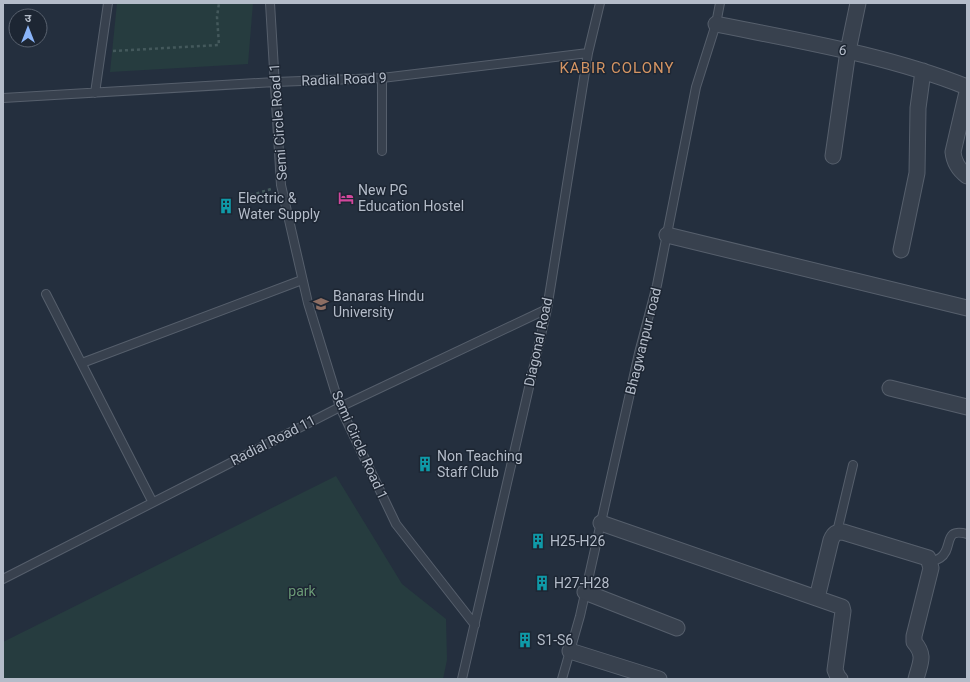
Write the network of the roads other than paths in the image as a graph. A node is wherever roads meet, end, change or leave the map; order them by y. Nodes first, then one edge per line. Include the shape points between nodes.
1 (108, 3) edge
2 (270, 3) edge
3 (600, 3) edge
4 (720, 3) edge
5 (858, 3) edge
6 (716, 24) junction
7 (848, 51) junction
8 (588, 53) junction
9 (923, 71) junction
10 (382, 78) junction
11 (275, 82) junction
12 (967, 87) edge
13 (967, 92) edge
14 (95, 93) junction
15 (3, 98) edge
16 (382, 151) dead end
17 (833, 156) dead end
18 (967, 176) edge
19 (667, 234) junction
20 (902, 250) dead end
21 (302, 280) junction
22 (46, 294) dead end
23 (967, 308) edge
24 (547, 309) junction
25 (82, 363) junction
26 (890, 388) dead end
27 (340, 407) junction
28 (967, 407) edge
29 (853, 465) dead end
30 (152, 501) junction
31 (601, 523) junction
32 (837, 532) junction
33 (967, 534) edge
34 (930, 562) junction
35 (3, 579) edge
36 (585, 592) junction
37 (817, 598) junction
38 (475, 625) junction
39 (677, 628) dead end
40 (570, 651) junction
41 (838, 678) edge
42 (462, 679) edge
43 (562, 679) edge
44 (659, 679) edge
45 (916, 679) edge

1 - 14 lane
2 - 11 lane, Semi Circle Road 1
3 - 8 lane, Diagonal Road
4 - 6 lane, Bhagwanpur road
5 - 7 street
6 - 7 street, 6
6 - 19 lane, Bhagwanpur road via 696,87
7 - 9 street, 6
7 - 17 street
8 - 10 lane, Radial Road 9
8 - 24 lane, Diagonal Road
9 - 12 street, 6
9 - 20 street via 918,108 916,174
10 - 11 lane, Radial Road 9
10 - 16 lane
11 - 14 lane, Radial Road 9
11 - 21 lane, Semi Circle Road 1 via 282,185
13 - 18 street via 953,152 954,161
14 - 15 lane, Radial Road 9
19 - 23 street
19 - 31 lane, Bhagwanpur road
21 - 25 lane
21 - 27 lane, Semi Circle Road 1
22 - 25 lane
24 - 27 lane, Radial Road 11
24 - 38 lane, Diagonal Road
25 - 30 lane
26 - 28 street
27 - 30 lane, Radial Road 11
27 - 38 lane, Semi Circle Road 1 via 396,524
29 - 32 lane
30 - 35 lane, Radial Road 11
31 - 36 lane, Bhagwanpur road
31 - 37 street
32 - 34 street via 924,556
32 - 37 street via 831,540
33 - 34 lane via 954,533 940,558
34 - 45 street via 931,568 914,636 914,642 921,650 922,656
36 - 39 street
36 - 40 lane, Bhagwanpur road
37 - 41 street via 842,607 835,670
38 - 42 lane, Diagonal Road
40 - 43 lane, Bhagwanpur road
40 - 44 street

